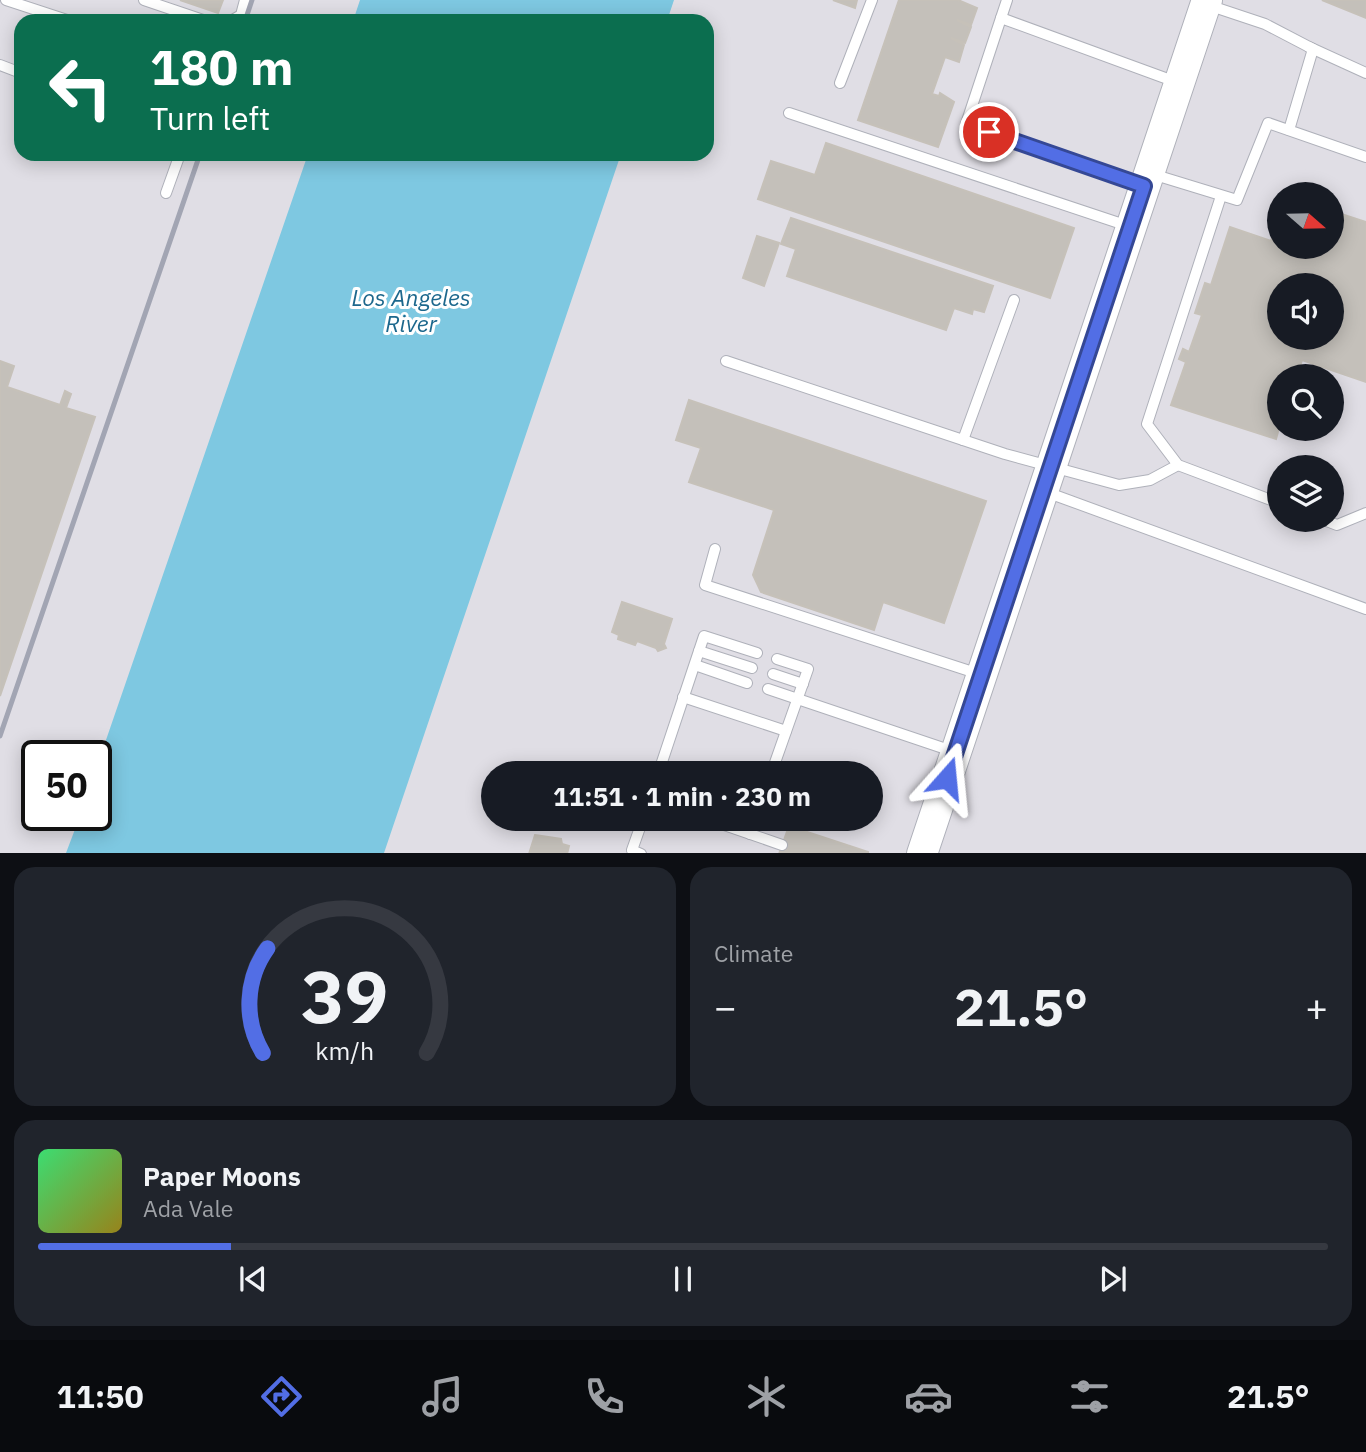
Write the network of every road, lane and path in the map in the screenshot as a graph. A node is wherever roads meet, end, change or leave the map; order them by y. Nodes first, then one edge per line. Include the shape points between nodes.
1 (6, 0) edge
2 (145, 0) edge
3 (872, 0) edge
4 (1007, 0) edge
5 (1206, 2) edge
6 (48, 14) edge
7 (186, 14) edge
8 (1001, 18) junction
9 (1309, 47) junction
10 (1366, 73) edge
11 (1179, 82) junction
12 (840, 83) dead end
13 (789, 113) dead end
14 (1289, 130) junction
15 (1366, 157) edge
16 (177, 161) edge
17 (1147, 180) junction
18 (166, 193) dead end
19 (1221, 196) junction
20 (1131, 227) junction
21 (1014, 300) dead end
22 (726, 361) dead end
23 (963, 440) junction
24 (1178, 465) junction
25 (1046, 479) junction
26 (1267, 498) edge
27 (1366, 513) edge
28 (1344, 522) edge
29 (715, 549) dead end
30 (1366, 609) edge
31 (699, 651) junction
32 (757, 653) dead end
33 (777, 659) dead end
34 (695, 665) junction
35 (752, 668) dead end
36 (773, 674) dead end
37 (981, 675) junction
38 (747, 682) dead end
39 (803, 684) junction
40 (768, 689) dead end
41 (683, 697) junction
42 (797, 699) junction
43 (786, 731) junction
44 (955, 752) junction
45 (662, 761) edge
46 (776, 761) edge
47 (639, 831) edge
48 (741, 831) edge
49 (751, 831) edge
50 (750, 834) junction
51 (782, 845) dead end
52 (641, 853) edge
53 (922, 853) edge

1 - 6 lane
2 - 7 lane
3 - 12 lane
4 - 8 lane
5 - 9 lane
5 - 11 main road
8 - 11 lane
8 - 17 lane via 966,124
9 - 10 lane
9 - 14 lane via 1313,49
11 - 17 main road
13 - 20 lane
14 - 15 lane
14 - 19 lane via 1268,123 1237,200
16 - 18 lane
17 - 19 lane
17 - 20 main road
19 - 24 lane via 1147,424
20 - 25 main road
21 - 23 lane
22 - 23 lane
23 - 25 lane
24 - 25 lane via 1150,480 1119,485
24 - 26 lane
25 - 30 lane
25 - 37 main road
27 - 28 lane
29 - 37 lane via 705,585
31 - 32 lane via 704,636
31 - 34 lane
31 - 35 lane
33 - 39 lane via 808,669
34 - 38 lane
34 - 41 lane
36 - 39 lane
37 - 44 main road
39 - 42 lane
40 - 42 lane
41 - 43 lane
41 - 45 lane
42 - 43 lane
42 - 44 lane
43 - 46 lane
44 - 53 main road
47 - 52 lane via 632,850
48 - 50 lane
49 - 50 lane
50 - 51 lane

